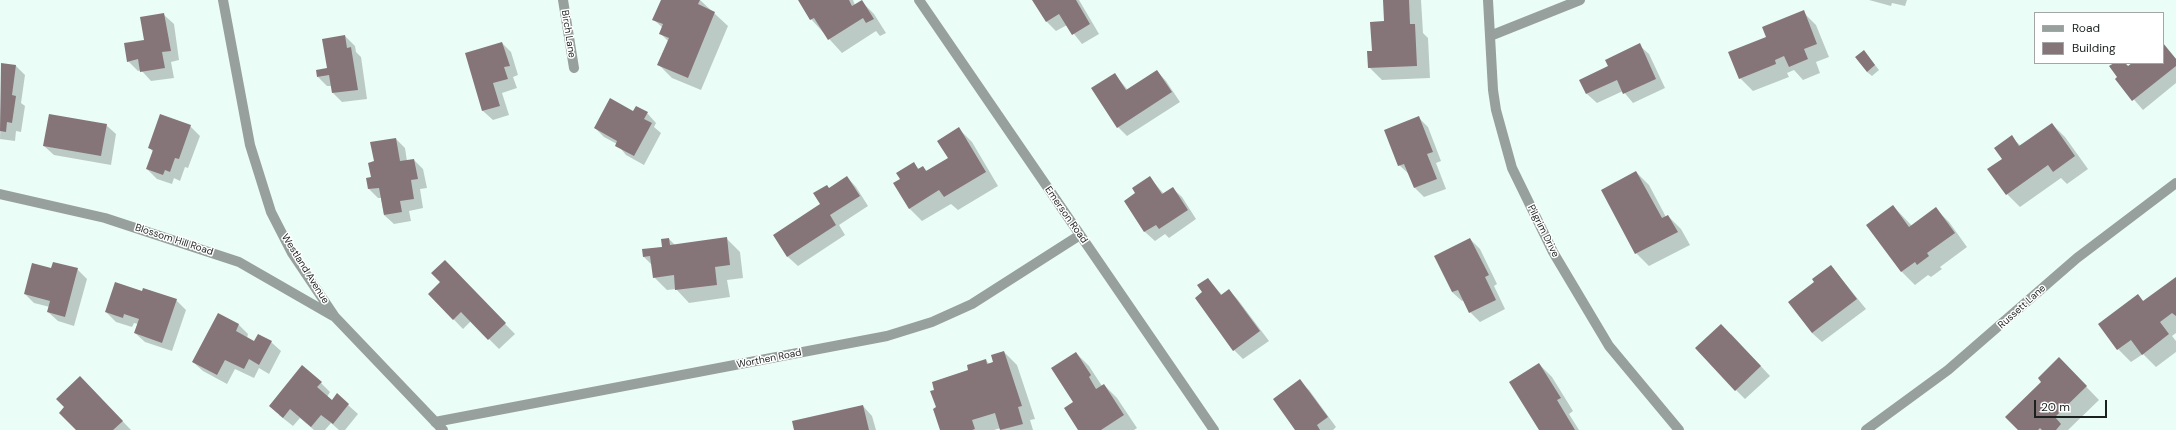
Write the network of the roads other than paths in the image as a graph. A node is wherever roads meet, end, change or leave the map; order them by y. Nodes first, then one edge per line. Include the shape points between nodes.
1 (222, 0) edge
2 (563, 0) edge
3 (919, 0) edge
4 (1488, 0) edge
5 (1580, 0) edge
6 (1490, 36) junction
7 (574, 68) dead end
8 (2176, 183) edge
9 (0, 194) edge
10 (1080, 235) junction
11 (335, 317) junction
12 (435, 422) junction
13 (443, 430) edge
14 (1214, 430) edge
15 (1679, 430) edge
16 (1866, 430) edge

1 - 11 street, Westland Avenue via 250,145 271,212 292,253
2 - 7 street, Birch Lane
3 - 10 street, Emerson Road
4 - 6 street, Pilgrim Drive
5 - 6 street
6 - 15 street, Pilgrim Drive via 1496,110 1512,168 1553,252 1609,346
8 - 16 street, Russett Lane via 2077,258 1948,370
9 - 11 street, Blossom Hill Road via 105,218 239,262
10 - 12 street, Worthen Road via 972,304 932,322 887,336
10 - 14 street, Emerson Road
11 - 12 street, Westland Avenue
12 - 13 street, Westland Avenue

